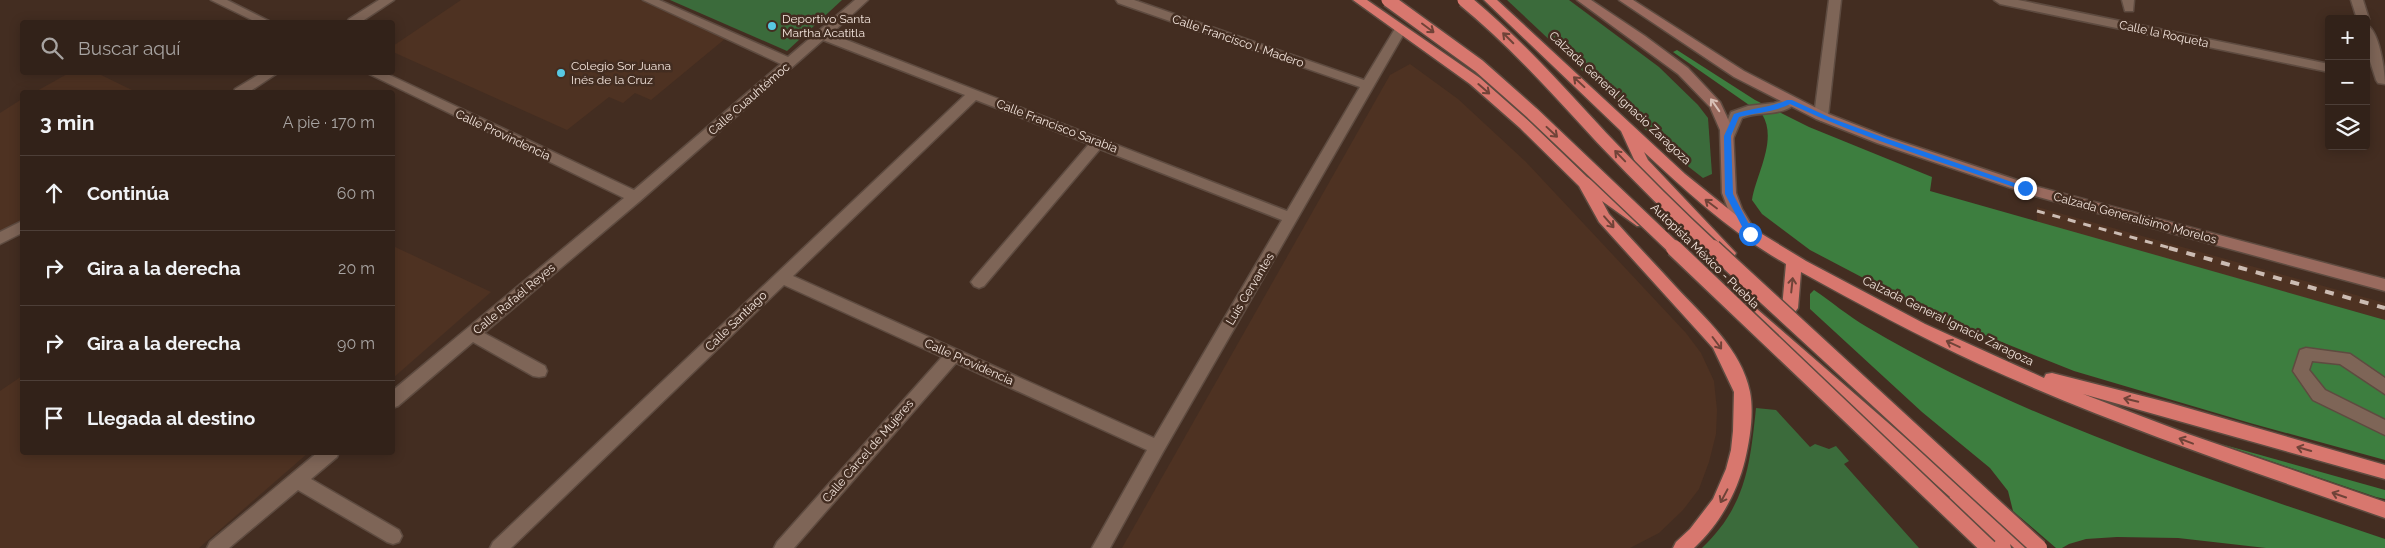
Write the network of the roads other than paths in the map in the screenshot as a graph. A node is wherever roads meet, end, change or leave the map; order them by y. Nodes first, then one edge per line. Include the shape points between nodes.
1 (217, 0) edge
2 (388, 0) edge
3 (650, 0) edge
4 (862, 0) edge
5 (1122, 0) edge
6 (1359, 0) edge
7 (1388, 0) edge
8 (1464, 0) edge
9 (1490, 0) edge
10 (1583, 0) edge
11 (1625, 0) edge
12 (1835, 0) edge
13 (2357, 0) edge
14 (2006, 1) edge
15 (2362, 15) edge
16 (261, 20) edge
17 (356, 20) edge
18 (1400, 30) junction
19 (822, 35) junction
20 (2370, 40) edge
21 (790, 62) junction
22 (2325, 67) edge
23 (268, 75) edge
24 (377, 75) edge
25 (2370, 77) edge
26 (2384, 80) edge
27 (1368, 86) junction
28 (243, 90) edge
29 (974, 94) junction
30 (1790, 102) junction
31 (1821, 116) junction
32 (1621, 122) junction
33 (1728, 136) junction
34 (1098, 142) junction
35 (1582, 181) junction
36 (635, 197) junction
37 (1292, 218) junction
38 (1646, 225) junction
39 (20, 227) edge
40 (1750, 234) junction
41 (0, 239) edge
42 (1794, 261) junction
43 (782, 277) junction
44 (979, 282) dead end
45 (2385, 285) edge
46 (1790, 308) junction
47 (472, 334) junction
48 (953, 355) junction
49 (1997, 365) junction
50 (539, 371) dead end
51 (2385, 387) edge
52 (395, 398) edge
53 (2385, 428) edge
54 (1156, 447) junction
55 (327, 455) edge
56 (2385, 472) edge
57 (298, 480) junction
58 (2385, 510) edge
59 (393, 536) dead end
60 (216, 548) edge
61 (499, 548) edge
62 (783, 548) edge
63 (1101, 548) edge
64 (1682, 548) edge
65 (1989, 548) edge
66 (2002, 548) edge
67 (2018, 548) edge
68 (2026, 548) edge
69 (2039, 548) edge

1 - 16 street
2 - 17 street
3 - 21 street
4 - 19 street, Calle Cuauhtémoc
5 - 27 street, Calle Francisco I. Madero
6 - 18 highway
7 -> 65 highway, Autopista México - Puebla, bridge via 1479,66 1532,113
69 -> 8 highway, Autopista México - Puebla, bridge via 1691,228 1541,71
32 -> 9 highway, Calzada General Ignacio Zaragoza
33 -> 10 street via 1720,110 1690,78
11 - 30 street, Calzada Generalísimo Morelos via 1739,74
12 - 31 street
13 - 15 street
14 - 22 street, Calle la Roqueta
18 - 27 street, Luis Cervantes
18 -> 35 highway via 1475,81
19 - 21 street, Calle Cuauhtémoc
19 - 29 street, Calle Francisco Sarabia
20 - 26 street
21 - 36 street, Calle Cuauhtémoc
23 - 28 street
24 - 36 street, Calle Provindencia
25 - 26 street
27 - 37 street, Luis Cervantes
29 - 34 street, Calle Francisco Sarabia
29 - 43 street, Calle Santiago
30 - 31 street, Calzada Generalísimo Morelos
30 - 33 street via 1772,110 1736,115
31 - 45 street, Calzada Generalísimo Morelos via 2035,191
40 -> 32 highway, Calzada General Ignacio Zaragoza via 1697,194
32 - 46 highway via 1642,163 1710,236
33 - 40 street via 1729,194
34 - 37 street, Calle Francisco Sarabia
34 - 44 street
35 - 38 highway
35 -> 64 highway via 1604,218 1719,344 1742,391 1743,430 1737,466 1712,515 1694,539
36 - 47 street, Calle Rafaél Reyes
37 - 54 street, Luis Cervantes
38 - 66 highway
38 - 67 highway via 1784,339
39 - 41 street
40 - 42 highway, Calzada General Ignacio Zaragoza
46 -> 42 highway
49 -> 42 highway, Calzada General Ignacio Zaragoza via 1891,315
43 - 48 street, Calle Providencia
43 - 61 street, Calle Santiago
46 - 68 highway
47 - 50 street
47 - 52 street, Calle Rafaél Reyes
48 - 54 street, Calle Providencia
48 - 62 street, Calle Cárcel de Mujeres
56 -> 49 highway via 2170,410
58 -> 49 highway, Calzada General Ignacio Zaragoza via 2225,456
51 - 53 street via 2344,358 2306,354 2301,371 2319,395
54 - 63 street, Luis Cervantes
55 - 57 street
57 - 59 street
57 - 60 street

